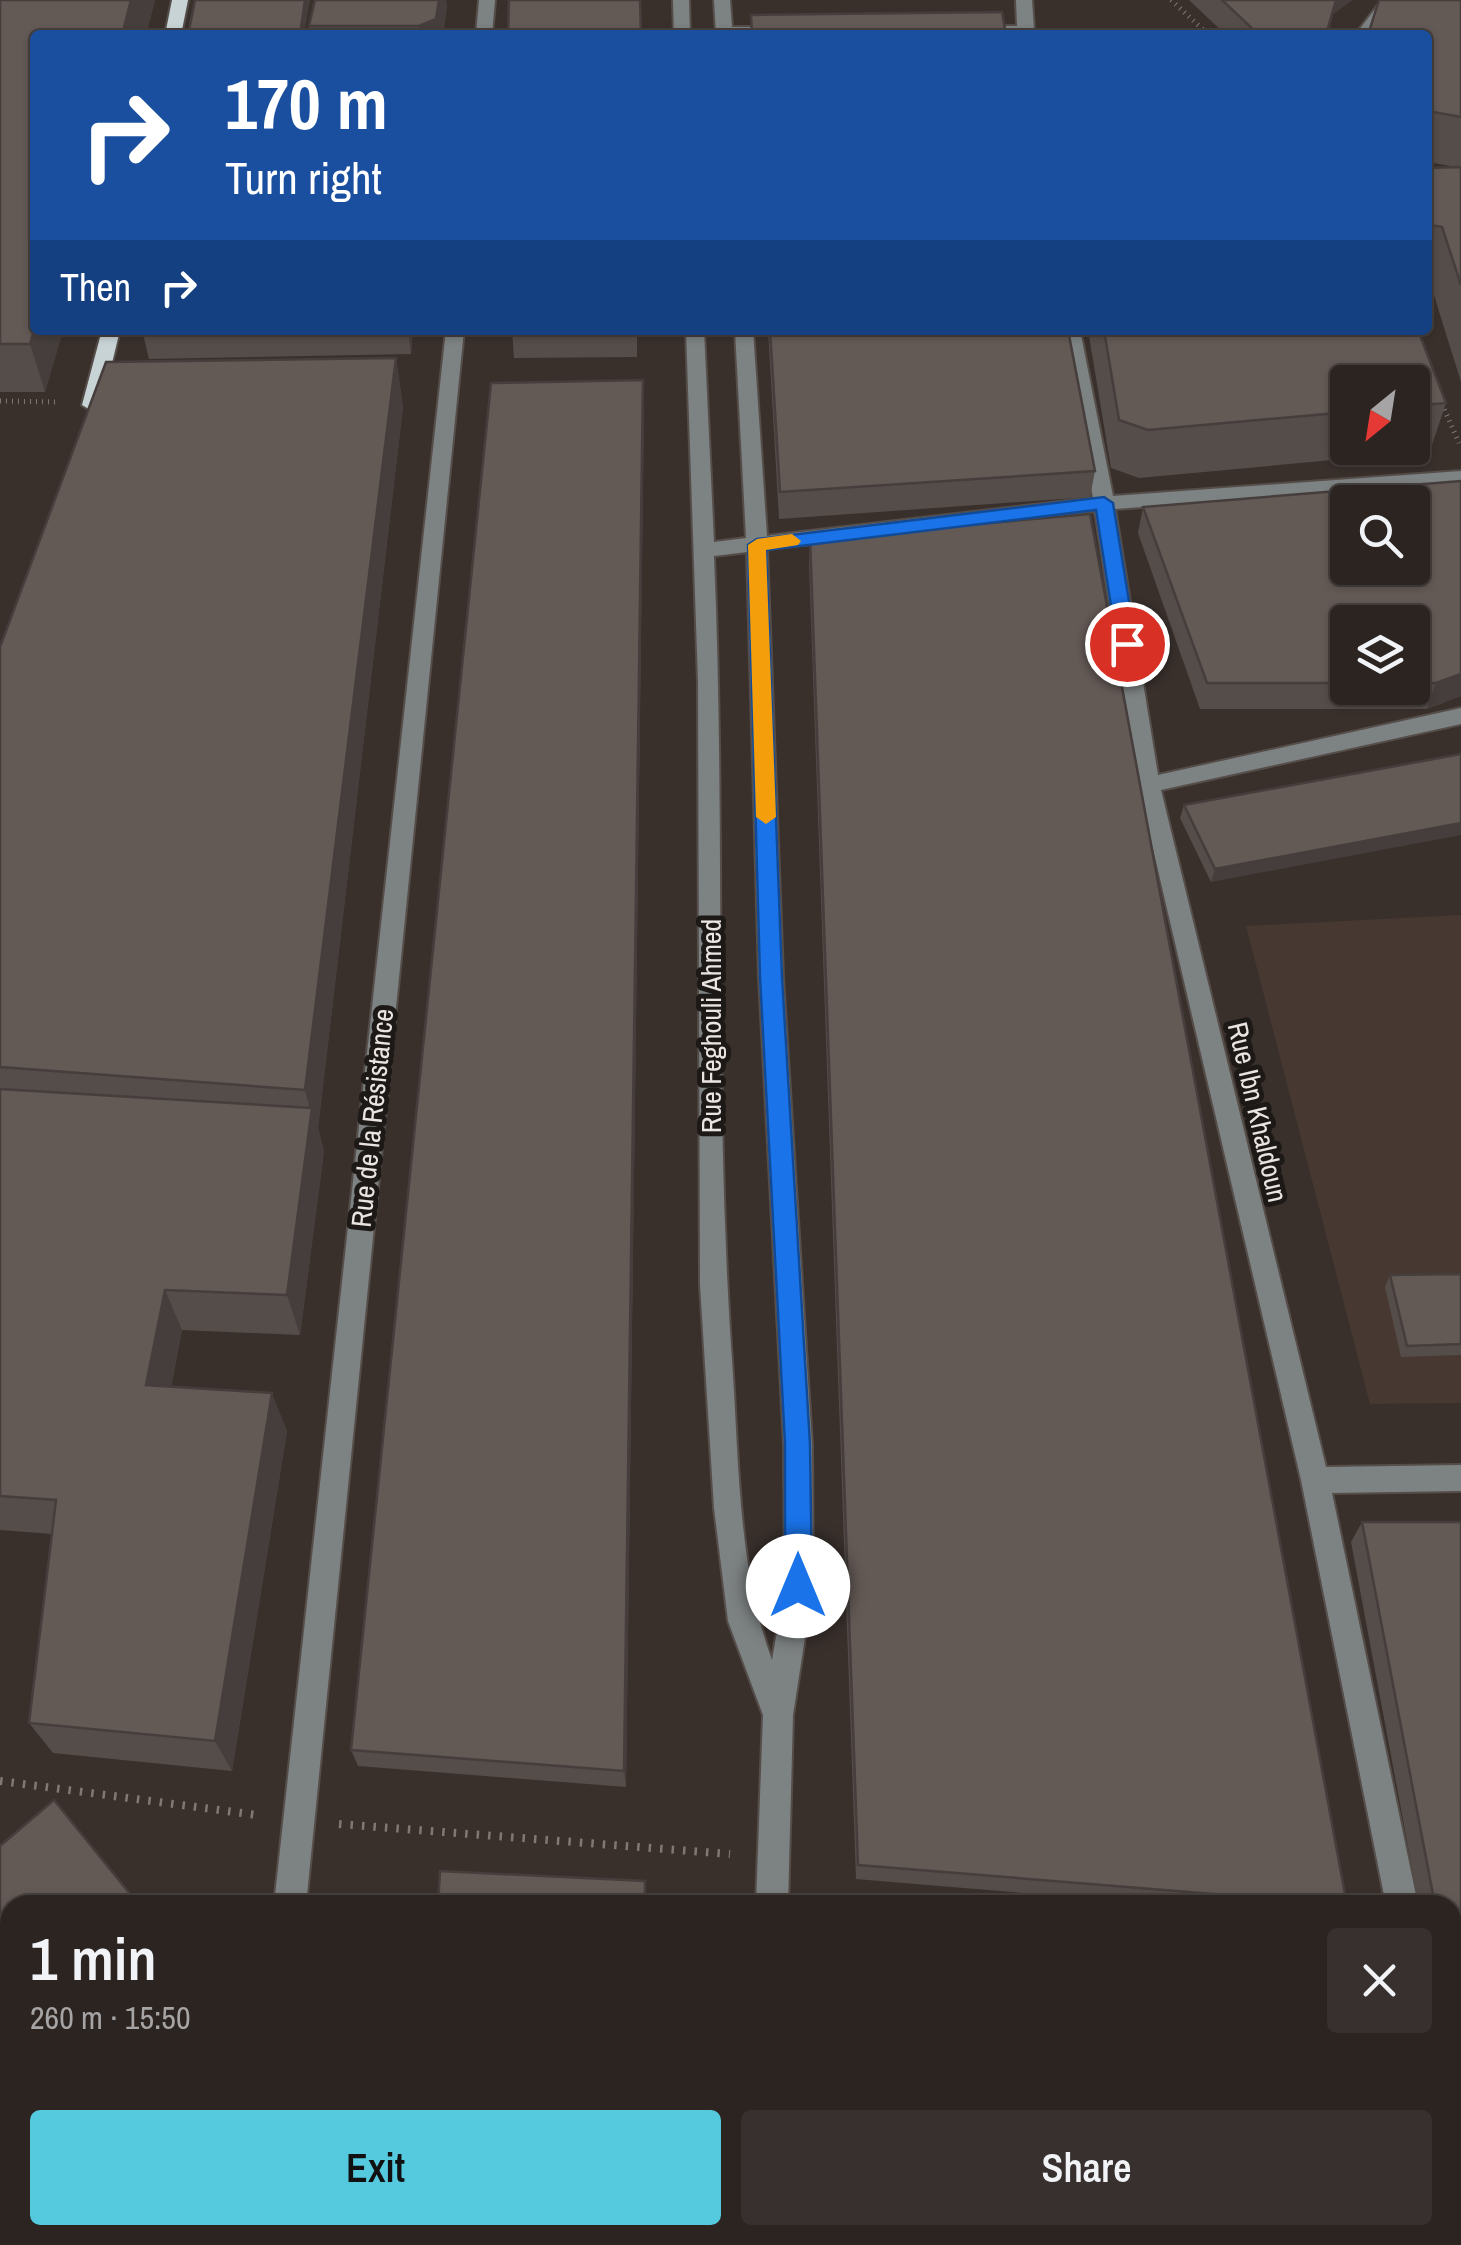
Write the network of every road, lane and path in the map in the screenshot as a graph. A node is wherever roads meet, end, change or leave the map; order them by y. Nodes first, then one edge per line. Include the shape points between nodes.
1 (180, 0) edge
2 (487, 0) edge
3 (682, 0) edge
4 (722, 0) edge
5 (1024, 0) edge
6 (1172, 0) edge
7 (1391, 0) edge
8 (174, 30) edge
9 (484, 30) edge
10 (682, 30) edge
11 (724, 30) edge
12 (1028, 30) edge
13 (1205, 30) edge
14 (1367, 30) edge
15 (110, 335) edge
16 (453, 335) edge
17 (695, 335) edge
18 (744, 335) edge
19 (1071, 335) edge
20 (1439, 396) edge
21 (0, 401) edge
22 (90, 411) joint
23 (1461, 446) edge
24 (1461, 477) edge
25 (1104, 503) junction
26 (757, 545) junction
27 (704, 550) junction
28 (1461, 716) edge
29 (1149, 785) junction
30 (1461, 1478) edge
31 (1315, 1480) junction
32 (778, 1715) junction
33 (0, 1781) edge
34 (299, 1821) junction
35 (774, 1858) junction
36 (291, 1895) edge
37 (772, 1895) edge
38 (1400, 1895) edge

1 - 8 main road
2 - 9 street
3 - 10 street
4 - 11 street
5 - 12 street
6 - 13 path
7 - 14 street
15 - 22 main road
16 - 34 street, Rue de la Résistance
17 - 27 street, Rue Feghouli Ahmed
18 - 26 street, Rue Feghouli Ahmed
19 - 25 street, Rue Ibn Khaldoun
20 - 23 path
21 - 22 path
24 - 25 street
25 - 26 street
25 - 29 street, Rue Ibn Khaldoun
26 - 27 street
26 - 32 street, Rue Feghouli Ahmed via 771,977 798,1444 798,1586
27 - 32 street, Rue Feghouli Ahmed via 713,1285 743,1621
28 - 29 street
29 - 31 street, Rue Ibn Khaldoun
30 - 31 street
31 - 38 street, Rue Ibn Khaldoun
32 - 35 street, Rue Feghouli Ahmed
33 - 34 path
34 - 35 path
34 - 36 street, Rue de la Résistance
35 - 37 street, Rue Feghouli Ahmed

